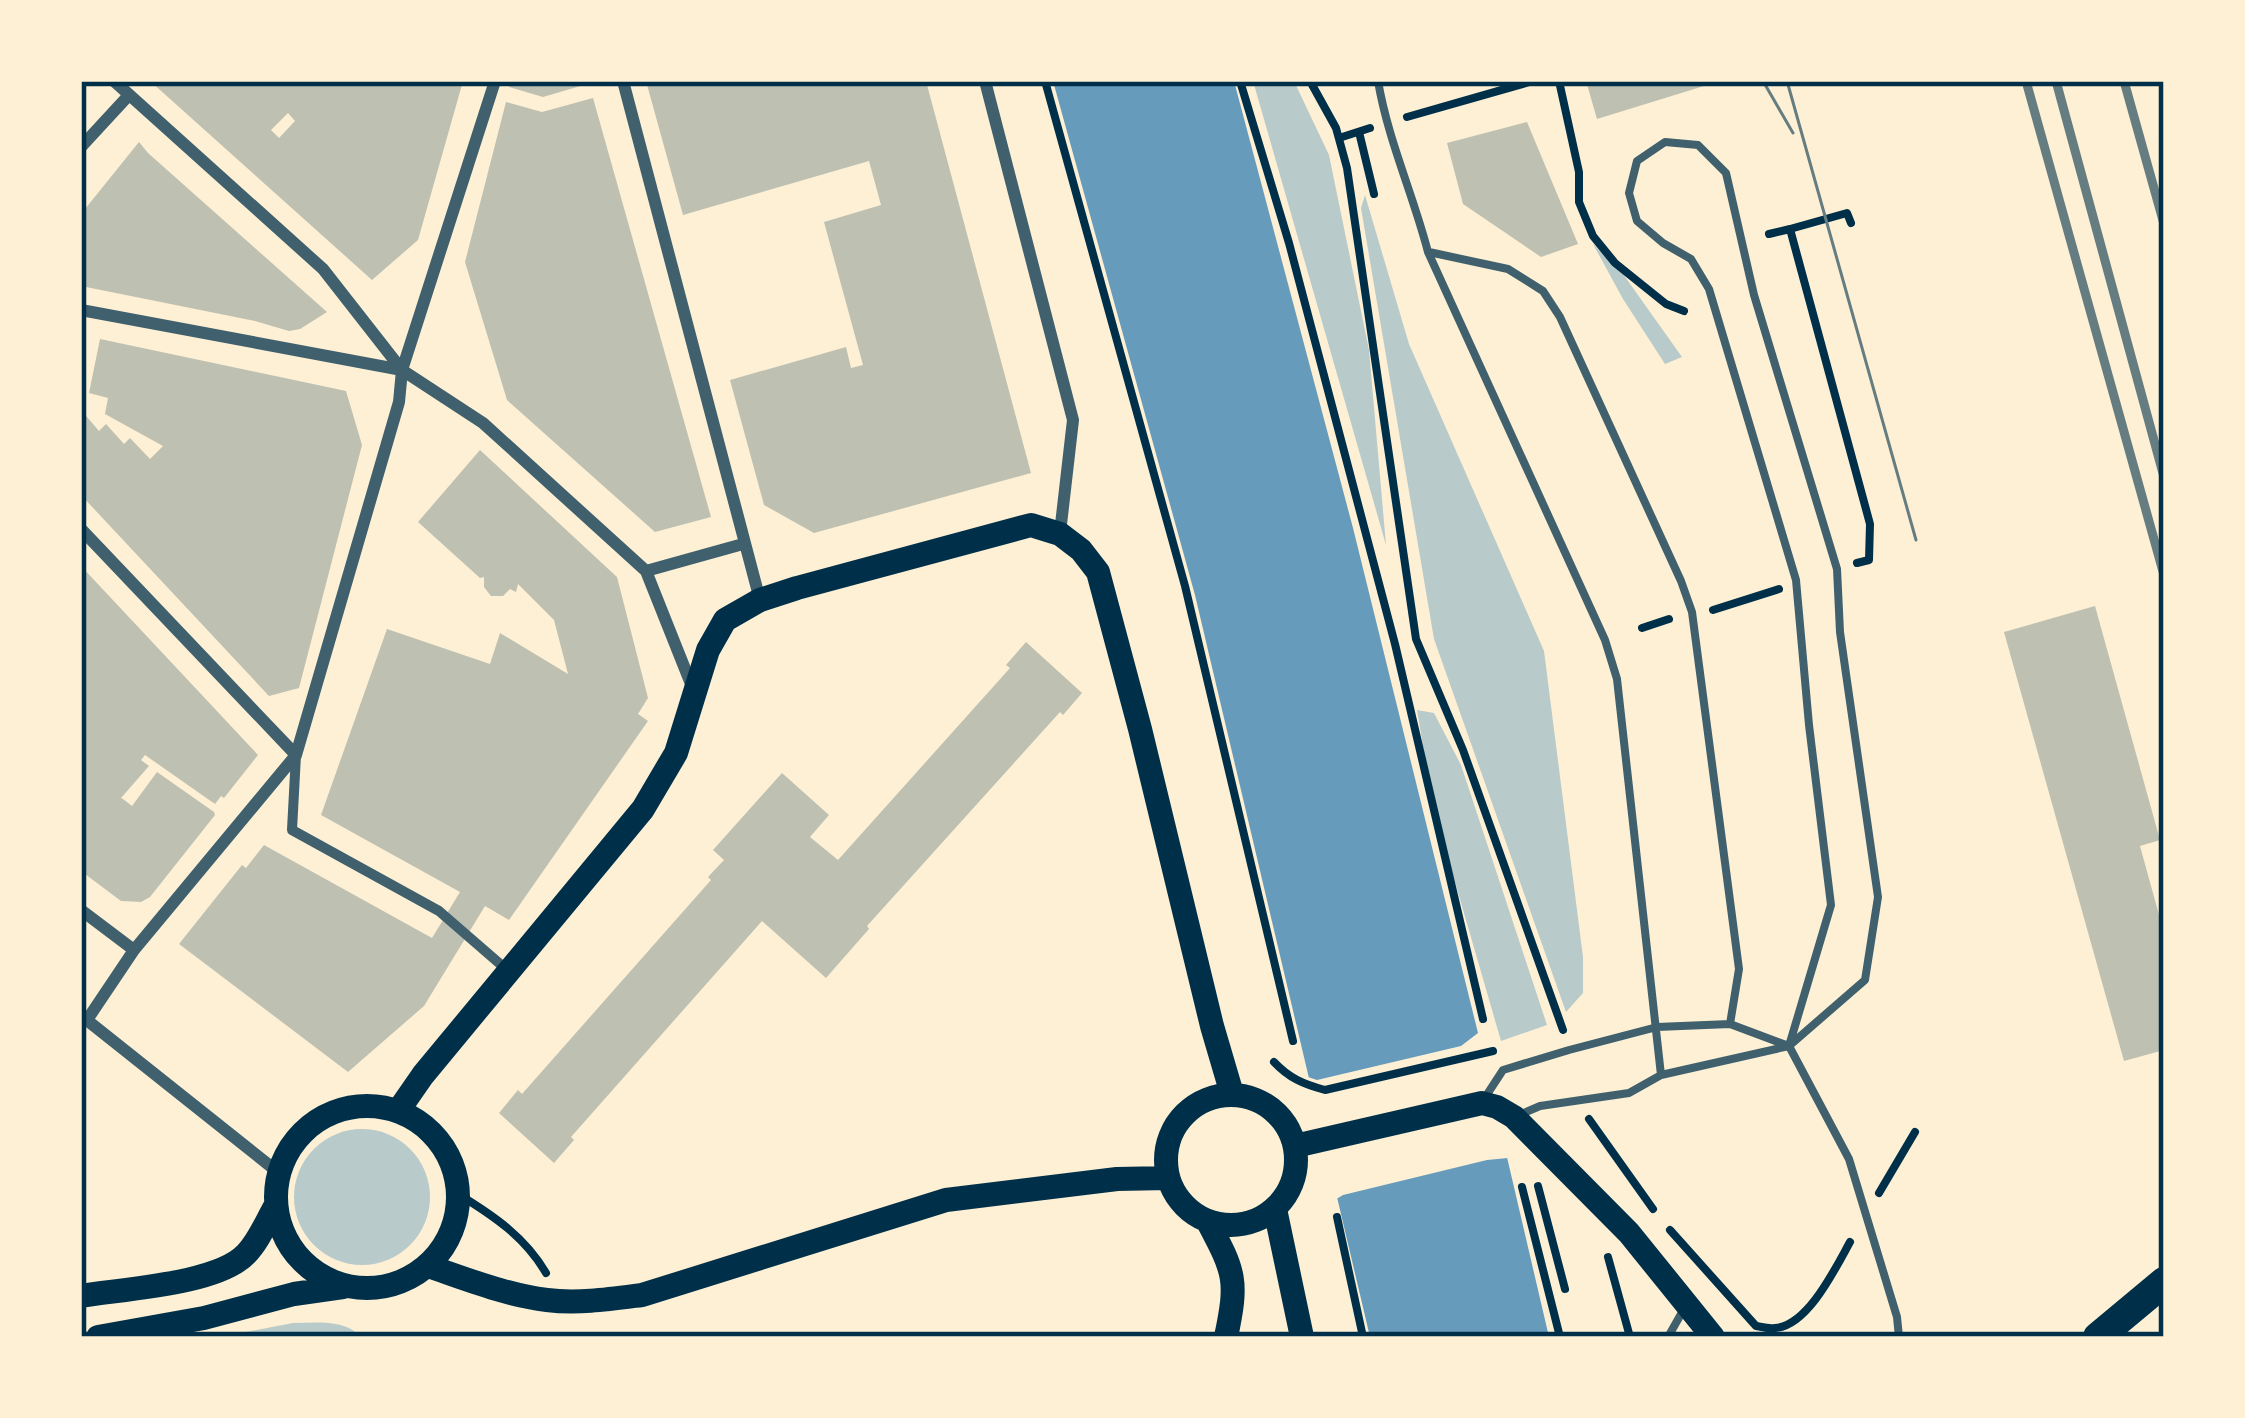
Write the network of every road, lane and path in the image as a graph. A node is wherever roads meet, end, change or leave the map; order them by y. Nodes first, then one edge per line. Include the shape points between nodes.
1 (114, 81) edge
2 (495, 81) edge
3 (623, 81) edge
4 (985, 81) edge
5 (1045, 81) edge
6 (1240, 81) edge
7 (1310, 81) edge
8 (1378, 81) edge
9 (1533, 81) edge
10 (1559, 81) edge
11 (129, 95) junction
12 (1385, 123) junction
13 (1359, 132) junction
14 (1339, 138) junction
15 (81, 146) edge
16 (1374, 194) dead end
17 (1851, 223) dead end
18 (1790, 229) junction
19 (1769, 235) dead end
20 (1428, 251) junction
21 (81, 310) edge
22 (1684, 311) dead end
23 (402, 370) junction
24 (81, 529) edge
25 (1060, 534) junction
26 (743, 544) junction
27 (1857, 563) dead end
28 (646, 572) junction
29 (1783, 587) dead end
30 (760, 600) junction
31 (1712, 610) dead end
32 (1669, 620) dead end
33 (1642, 628) dead end
34 (1416, 639) junction
35 (1395, 644) junction
36 (696, 696) junction
37 (296, 755) junction
38 (81, 910) edge
39 (134, 950) junction
40 (510, 973) junction
41 (84, 1017) edge
42 (1483, 1019) dead end
43 (1561, 1024) dead end
44 (1730, 1024) junction
45 (1657, 1028) junction
46 (1293, 1041) dead end
47 (1789, 1046) junction
48 (1498, 1049) dead end
49 (1274, 1062) dead end
50 (1661, 1075) junction
51 (1232, 1094) junction
52 (1481, 1103) junction
53 (398, 1111) junction
54 (1514, 1117) junction
55 (1591, 1124) dead end
56 (1915, 1132) dead end
57 (1299, 1145) junction
58 (279, 1173) junction
59 (1168, 1178) junction
60 (1538, 1184) dead end
61 (1522, 1187) dead end
62 (458, 1194) junction
63 (276, 1204) junction
64 (1275, 1209) junction
65 (1654, 1211) dead end
66 (1867, 1214) junction
67 (1336, 1217) dead end
68 (1208, 1222) junction
69 (1668, 1227) dead end
70 (1607, 1253) dead end
71 (428, 1266) junction
72 (2164, 1282) edge
73 (346, 1287) junction
74 (1564, 1289) dead end
75 (81, 1296) edge
76 (561, 1301) junction
77 (1687, 1304) junction
78 (98, 1337) edge
79 (1226, 1337) edge
80 (1302, 1337) edge
81 (1363, 1337) edge
82 (1560, 1337) edge
83 (1630, 1337) edge
84 (1668, 1337) edge
85 (1712, 1337) edge
86 (1899, 1337) edge
87 (2098, 1337) edge

1 - 11 street
2 - 23 street
3 - 26 street
4 - 25 street via 1073,420
5 - 46 path via 1185,586
6 - 35 path
7 - 14 path
8 - 12 lane
9 - 12 path
10 - 22 path via 1579,202 1593,236 1616,263
11 - 15 street
11 - 23 street via 323,269
12 - 13 path
12 - 20 lane
13 - 14 path
13 - 16 path
14 - 34 path
17 - 18 path via 1847,213
18 - 19 path
18 - 27 path via 1870,524 1869,560
20 - 44 lane via 1508,269 1543,291 1681,581 1692,612 1739,969
20 - 45 lane via 1617,679
21 - 23 street
23 - 28 street via 483,423
23 - 37 street
24 - 37 street
25 - 30 main road via 1030,525
25 - 51 main road via 1098,572
26 - 28 street
26 - 30 street
28 - 36 street
29 - 31 path
30 - 36 main road via 725,620
32 - 33 path
34 - 35 path
34 - 43 path
35 - 42 path
36 - 40 main road via 676,753 643,809
37 - 39 street
37 - 40 street via 292,830 439,911
38 - 39 street
39 - 41 street
40 - 53 main road
41 - 58 street
44 - 45 lane
44 - 47 lane
45 - 50 lane
45 - 52 lane via 1503,1070
47 - 47 lane via 1865,980 1878,897 1837,569 1726,173 1698,145 1665,142 1637,161 1629,193 1637,221 1691,259 1709,289 1796,580 1831,905
47 - 50 lane
47 - 66 lane via 1849,1159
48 - 49 path via 1324,1090
50 - 54 lane via 1629,1093
51 - 57 main road via 1277,1113
51 - 59 main road via 1212,1097 1179,1120 1165,1157
52 - 54 main road
52 - 57 main road
53 - 58 main road via 373,1106 325,1116 296,1140
53 - 62 main road via 434,1135
54 - 77 main road
55 - 65 path
56 - 66 path
57 - 64 main road via 1289,1192
58 - 63 main road
59 - 68 main road via 1190,1212
59 - 76 main road via 946,1199 642,1295
60 - 74 path
61 - 82 path
62 - 71 main road via 445,1245
62 - 76 path via 529,1246
63 - 73 main road via 298,1257
63 - 75 main road via 248,1253 227,1269
64 - 68 main road via 1242,1225
64 - 80 main road
66 - 69 path via 1808,1310 1779,1329 1756,1326
66 - 86 lane
67 - 81 path
68 - 79 main road via 1230,1263 1235,1295
70 - 83 path
71 - 73 main road via 403,1282
71 - 76 main road
72 - 87 highway
73 - 78 main road
77 - 84 lane
77 - 85 main road

